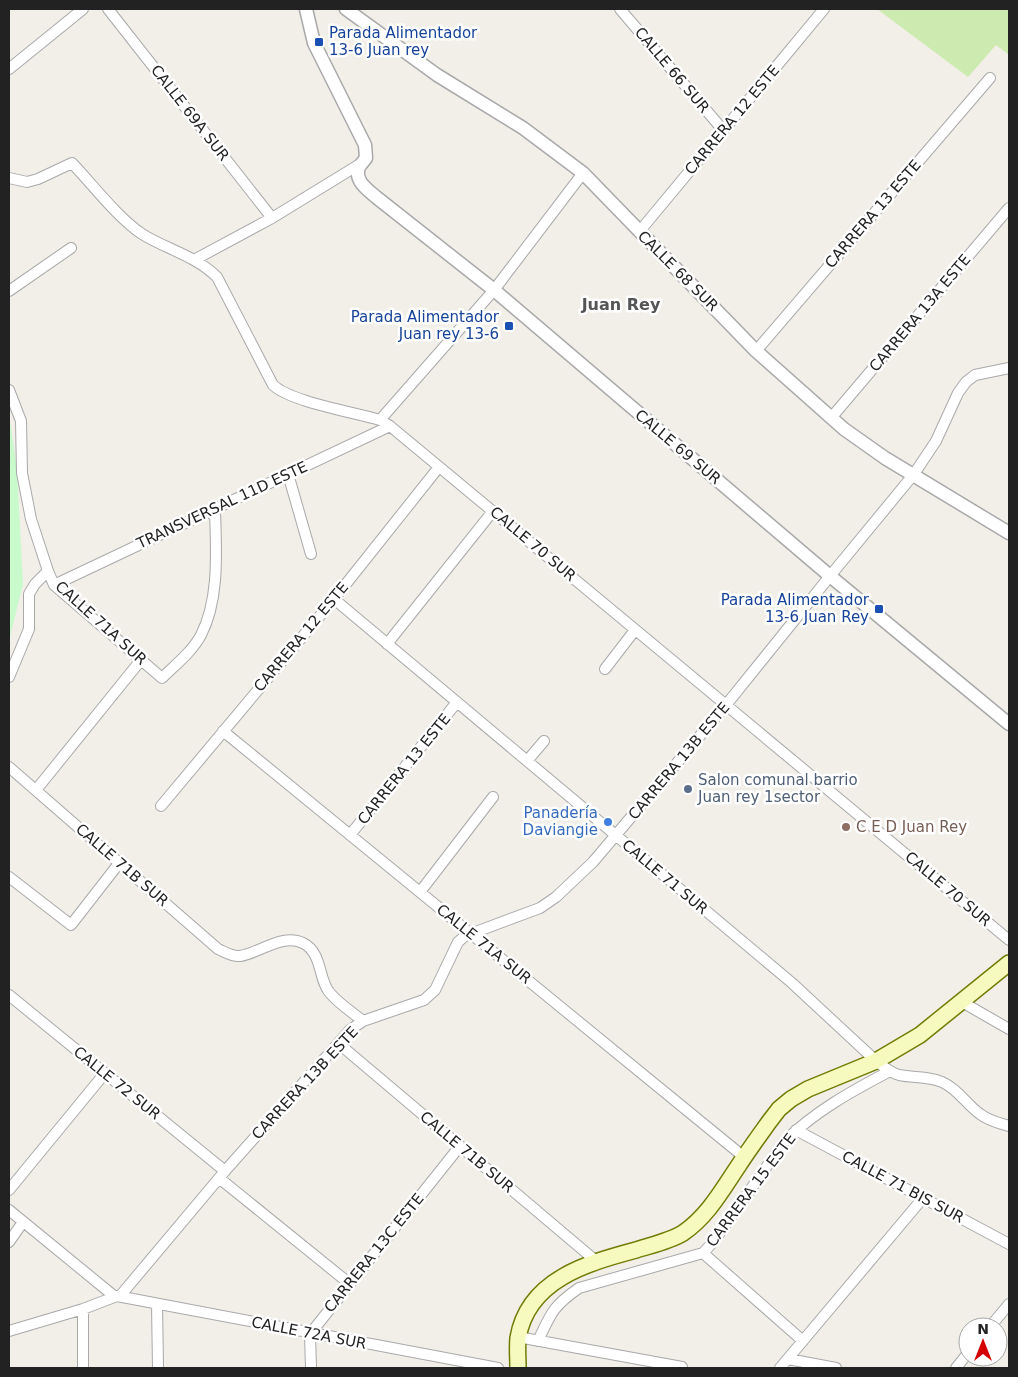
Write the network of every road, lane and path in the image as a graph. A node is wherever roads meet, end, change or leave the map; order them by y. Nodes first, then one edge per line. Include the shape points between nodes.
1 (83, 9) edge
2 (108, 9) edge
3 (306, 9) edge
4 (620, 9) edge
5 (824, 9) edge
6 (350, 10) edge
7 (9, 69) edge
8 (990, 78) dead end
9 (723, 130) junction
10 (360, 164) junction
11 (583, 173) junction
12 (9, 178) edge
13 (1009, 208) edge
14 (272, 218) junction
15 (639, 232) junction
16 (72, 248) dead end
17 (194, 260) junction
18 (494, 290) junction
19 (9, 291) edge
20 (756, 350) junction
21 (1009, 368) edge
22 (9, 390) edge
23 (831, 418) junction
24 (380, 420) junction
25 (390, 426) junction
26 (439, 467) junction
27 (288, 474) junction
28 (914, 474) junction
29 (215, 509) junction
30 (493, 512) junction
31 (1009, 534) edge
32 (311, 554) dead end
33 (48, 571) junction
34 (830, 576) junction
35 (54, 585) junction
36 (334, 599) junction
37 (636, 630) junction
38 (387, 644) junction
39 (141, 660) junction
40 (605, 669) dead end
41 (9, 677) edge
42 (457, 702) junction
43 (726, 705) junction
44 (1009, 724) edge
45 (223, 731) junction
46 (544, 741) dead end
47 (527, 761) junction
48 (9, 767) edge
49 (36, 790) junction
50 (493, 797) dead end
51 (160, 806) dead end
52 (350, 835) junction
53 (615, 835) junction
54 (120, 862) junction
55 (9, 877) edge
56 (420, 892) junction
57 (470, 933) junction
58 (1009, 940) edge
59 (1009, 963) edge
60 (9, 995) edge
61 (962, 1002) junction
62 (363, 1021) junction
63 (1009, 1029) edge
64 (338, 1043) junction
65 (876, 1061) junction
66 (890, 1071) junction
67 (105, 1073) junction
68 (1009, 1126) edge
69 (796, 1130) junction
70 (460, 1146) junction
71 (744, 1157) junction
72 (222, 1174) junction
73 (9, 1190) edge
74 (923, 1198) junction
75 (9, 1210) edge
76 (23, 1222) junction
77 (9, 1242) edge
78 (1009, 1244) edge
79 (703, 1253) junction
80 (596, 1261) junction
81 (350, 1284) junction
82 (117, 1296) junction
83 (157, 1304) junction
84 (1009, 1304) edge
85 (83, 1309) junction
86 (998, 1317) edge
87 (9, 1331) edge
88 (310, 1334) junction
89 (518, 1337) junction
90 (538, 1340) junction
91 (803, 1341) junction
92 (788, 1359) junction
93 (682, 1367) dead end
94 (83, 1368) edge
95 (158, 1368) edge
96 (311, 1368) edge
97 (498, 1368) edge
98 (518, 1368) edge
99 (780, 1368) edge
100 (836, 1368) edge

1 - 7 street
2 - 14 street, CALLE 69A SUR
3 - 10 street via 314,43 366,145 366,158
4 - 9 street, CALLE 66 SUR
5 - 9 street, CARRERA 12 ESTE
6 - 11 street, CALLE 68 SUR via 437,75 522,128
8 - 20 street, CARRERA 13 ESTE
9 - 15 street, CARRERA 12 ESTE
10 - 14 street
10 - 18 street, CALLE 69 SUR via 358,176 362,185
11 - 15 street, CALLE 68 SUR
11 - 18 street
12 - 17 street, CALLE 70 SUR via 27,182 72,163 129,224 156,242
13 - 23 street, CARRERA 13A ESTE
14 - 17 street
15 - 20 street, CALLE 68 SUR
16 - 19 street
17 - 24 street, CALLE 70 SUR via 217,277 278,390
18 - 24 street
18 - 34 street, CALLE 69 SUR
20 - 23 street, CALLE 68 SUR
21 - 28 street, CARRERA 13B ESTE via 975,375 966,382 936,441
22 - 33 street, CALLE 71A SUR via 21,421 22,473 31,519
23 - 28 street, CALLE 68 SUR via 861,442
24 - 25 street, CALLE 70 SUR
25 - 26 street, CALLE 70 SUR
25 - 27 street, TRANSVERSAL 11D ESTE
26 - 30 street, CALLE 70 SUR
26 - 36 street, CARRERA 12 ESTE
27 - 29 street, TRANSVERSAL 11D ESTE
27 - 32 street
28 - 31 street, CALLE 68 SUR
28 - 34 street, CARRERA 13B ESTE
29 - 35 street, TRANSVERSAL 11D ESTE
29 - 39 street, CALLE 71A SUR via 217,559 210,608 201,636 162,678
30 - 37 street, CALLE 70 SUR
30 - 38 street
33 - 35 street, CALLE 71A SUR
33 - 41 street via 29,594 29,629
34 - 43 street, CARRERA 13B ESTE
34 - 44 street, CALLE 69 SUR
35 - 39 street, CALLE 71A SUR
36 - 38 street, CALLE 71 SUR
36 - 45 street, CARRERA 12 ESTE
37 - 40 street
37 - 43 street, CALLE 70 SUR
38 - 42 street, CALLE 71 SUR
39 - 49 street
42 - 47 street, CALLE 71 SUR
42 - 52 street, CARRERA 13 ESTE
43 - 53 street, CARRERA 13B ESTE
43 - 58 street, CALLE 70 SUR
45 - 51 street, CARRERA 12 ESTE
45 - 52 street, CALLE 71A SUR
46 - 47 street
47 - 53 street, CALLE 71 SUR
48 - 49 street, CALLE 71B SUR
49 - 54 street, CALLE 71B SUR
50 - 56 street
52 - 56 street, CALLE 71A SUR
53 - 57 street, CARRERA 13B ESTE via 593,862 540,908
53 - 65 street, CALLE 71 SUR via 792,983
54 - 55 street via 72,926
54 - 62 street, CALLE 71B SUR via 218,949 229,954 239,956 278,942 294,940 304,943 319,964 329,992
56 - 57 street, CALLE 71A SUR
57 - 62 street, CARRERA 13B ESTE via 458,942 435,990 424,1000
57 - 71 street, CALLE 71A SUR
59 - 61 main road
60 - 67 street, CALLE 72 SUR
61 - 63 street
61 - 65 main road via 920,1035
62 - 64 street, CARRERA 13B ESTE
64 - 70 street, CALLE 71B SUR
64 - 72 street, CARRERA 13B ESTE
65 - 66 street, CALLE 71 SUR
65 - 71 main road via 791,1098
66 - 68 street, CALLE 71 SUR via 942,1082 954,1088 984,1117
66 - 69 street, CARRERA 15 ESTE via 847,1093
67 - 72 street, CALLE 72 SUR
67 - 73 street
69 - 74 street, CALLE 71 BIS SUR
69 - 79 street, CARRERA 15 ESTE
70 - 80 street, CALLE 71B SUR
70 - 81 street, CARRERA 13C ESTE
71 - 80 main road via 707,1211 681,1234
72 - 81 street, CALLE 72 SUR
72 - 82 street, CARRERA 13B ESTE
74 - 78 street, CALLE 71 BIS SUR
74 - 91 street
75 - 76 street, CALLE 72A SUR
76 - 77 street
76 - 82 street, CALLE 72A SUR
79 - 90 street, CARRERA 15 ESTE via 579,1288 552,1310
79 - 91 street
80 - 89 main road via 564,1275 548,1287 525,1317
81 - 88 street, CARRERA 13C ESTE
82 - 83 street, CALLE 72A SUR
82 - 85 street
83 - 88 street, CALLE 72A SUR
83 - 95 street
84 - 86 street
85 - 87 street
85 - 94 street
88 - 96 street
88 - 97 street, CALLE 72A SUR
89 - 90 street
89 - 98 main road
90 - 93 street
91 - 92 street
92 - 99 street
92 - 100 street

